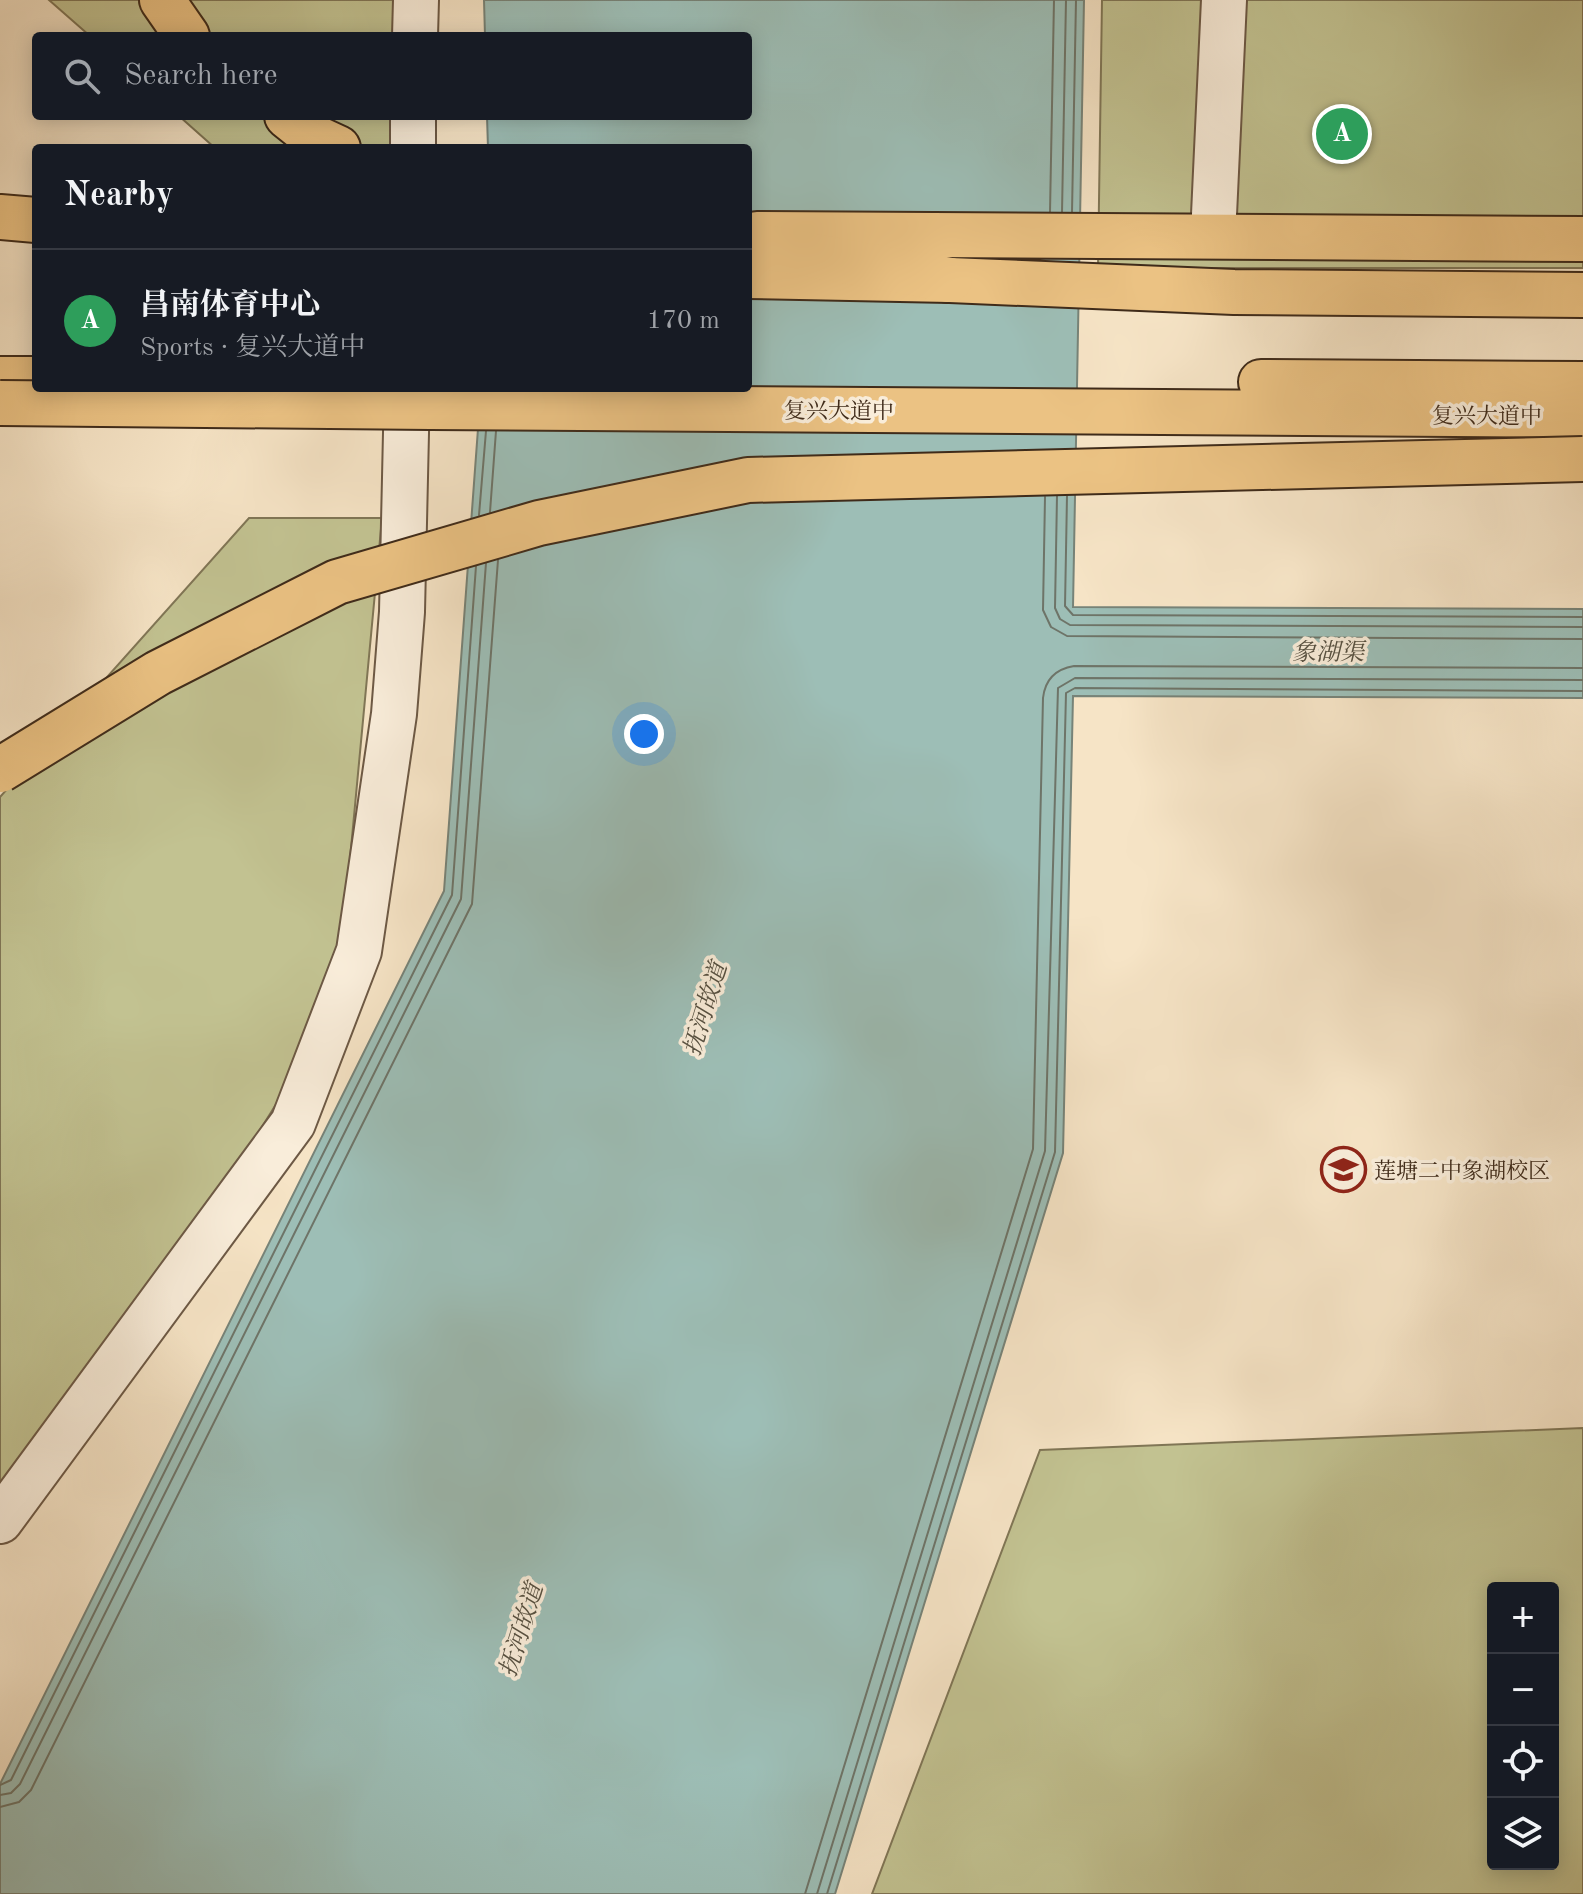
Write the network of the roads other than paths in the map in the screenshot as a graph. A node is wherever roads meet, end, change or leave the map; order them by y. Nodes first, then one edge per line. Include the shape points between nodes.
1 (162, 0) edge
2 (416, 0) edge
3 (1224, 0) edge
4 (184, 32) edge
5 (415, 32) edge
6 (292, 120) edge
7 (413, 120) edge
8 (329, 144) edge
9 (413, 144) edge
10 (0, 217) edge
11 (32, 220) edge
12 (752, 234) edge
13 (1213, 236) junction
14 (1583, 239) edge
15 (0, 242) edge
16 (32, 244) edge
17 (752, 245) edge
18 (752, 276) edge
19 (950, 280) junction
20 (1583, 295) edge
21 (0, 379) edge
22 (32, 379) edge
23 (752, 380) edge
24 (1583, 384) edge
25 (407, 392) edge
26 (0, 403) edge
27 (1583, 415) edge
28 (1583, 459) edge
29 (49, 740) junction
30 (0, 770) edge
31 (0, 786) edge
32 (0, 1521) edge

1 - 4 main road
2 - 5 street
3 - 13 street
6 - 8 main road
7 - 9 street
10 - 11 main road
12 - 13 main road
13 - 14 main road
15 - 16 main road
17 - 19 main road
18 - 19 main road
19 - 20 main road via 1234,292
21 - 22 main road
23 - 24 main road
25 - 32 street via 394,714 359,951 293,1123
26 - 27 main road, 复兴大道中, bridge
28 - 29 main road, bridge via 748,480 539,523 337,582 158,673
29 - 30 main road, bridge
29 - 31 main road, bridge

